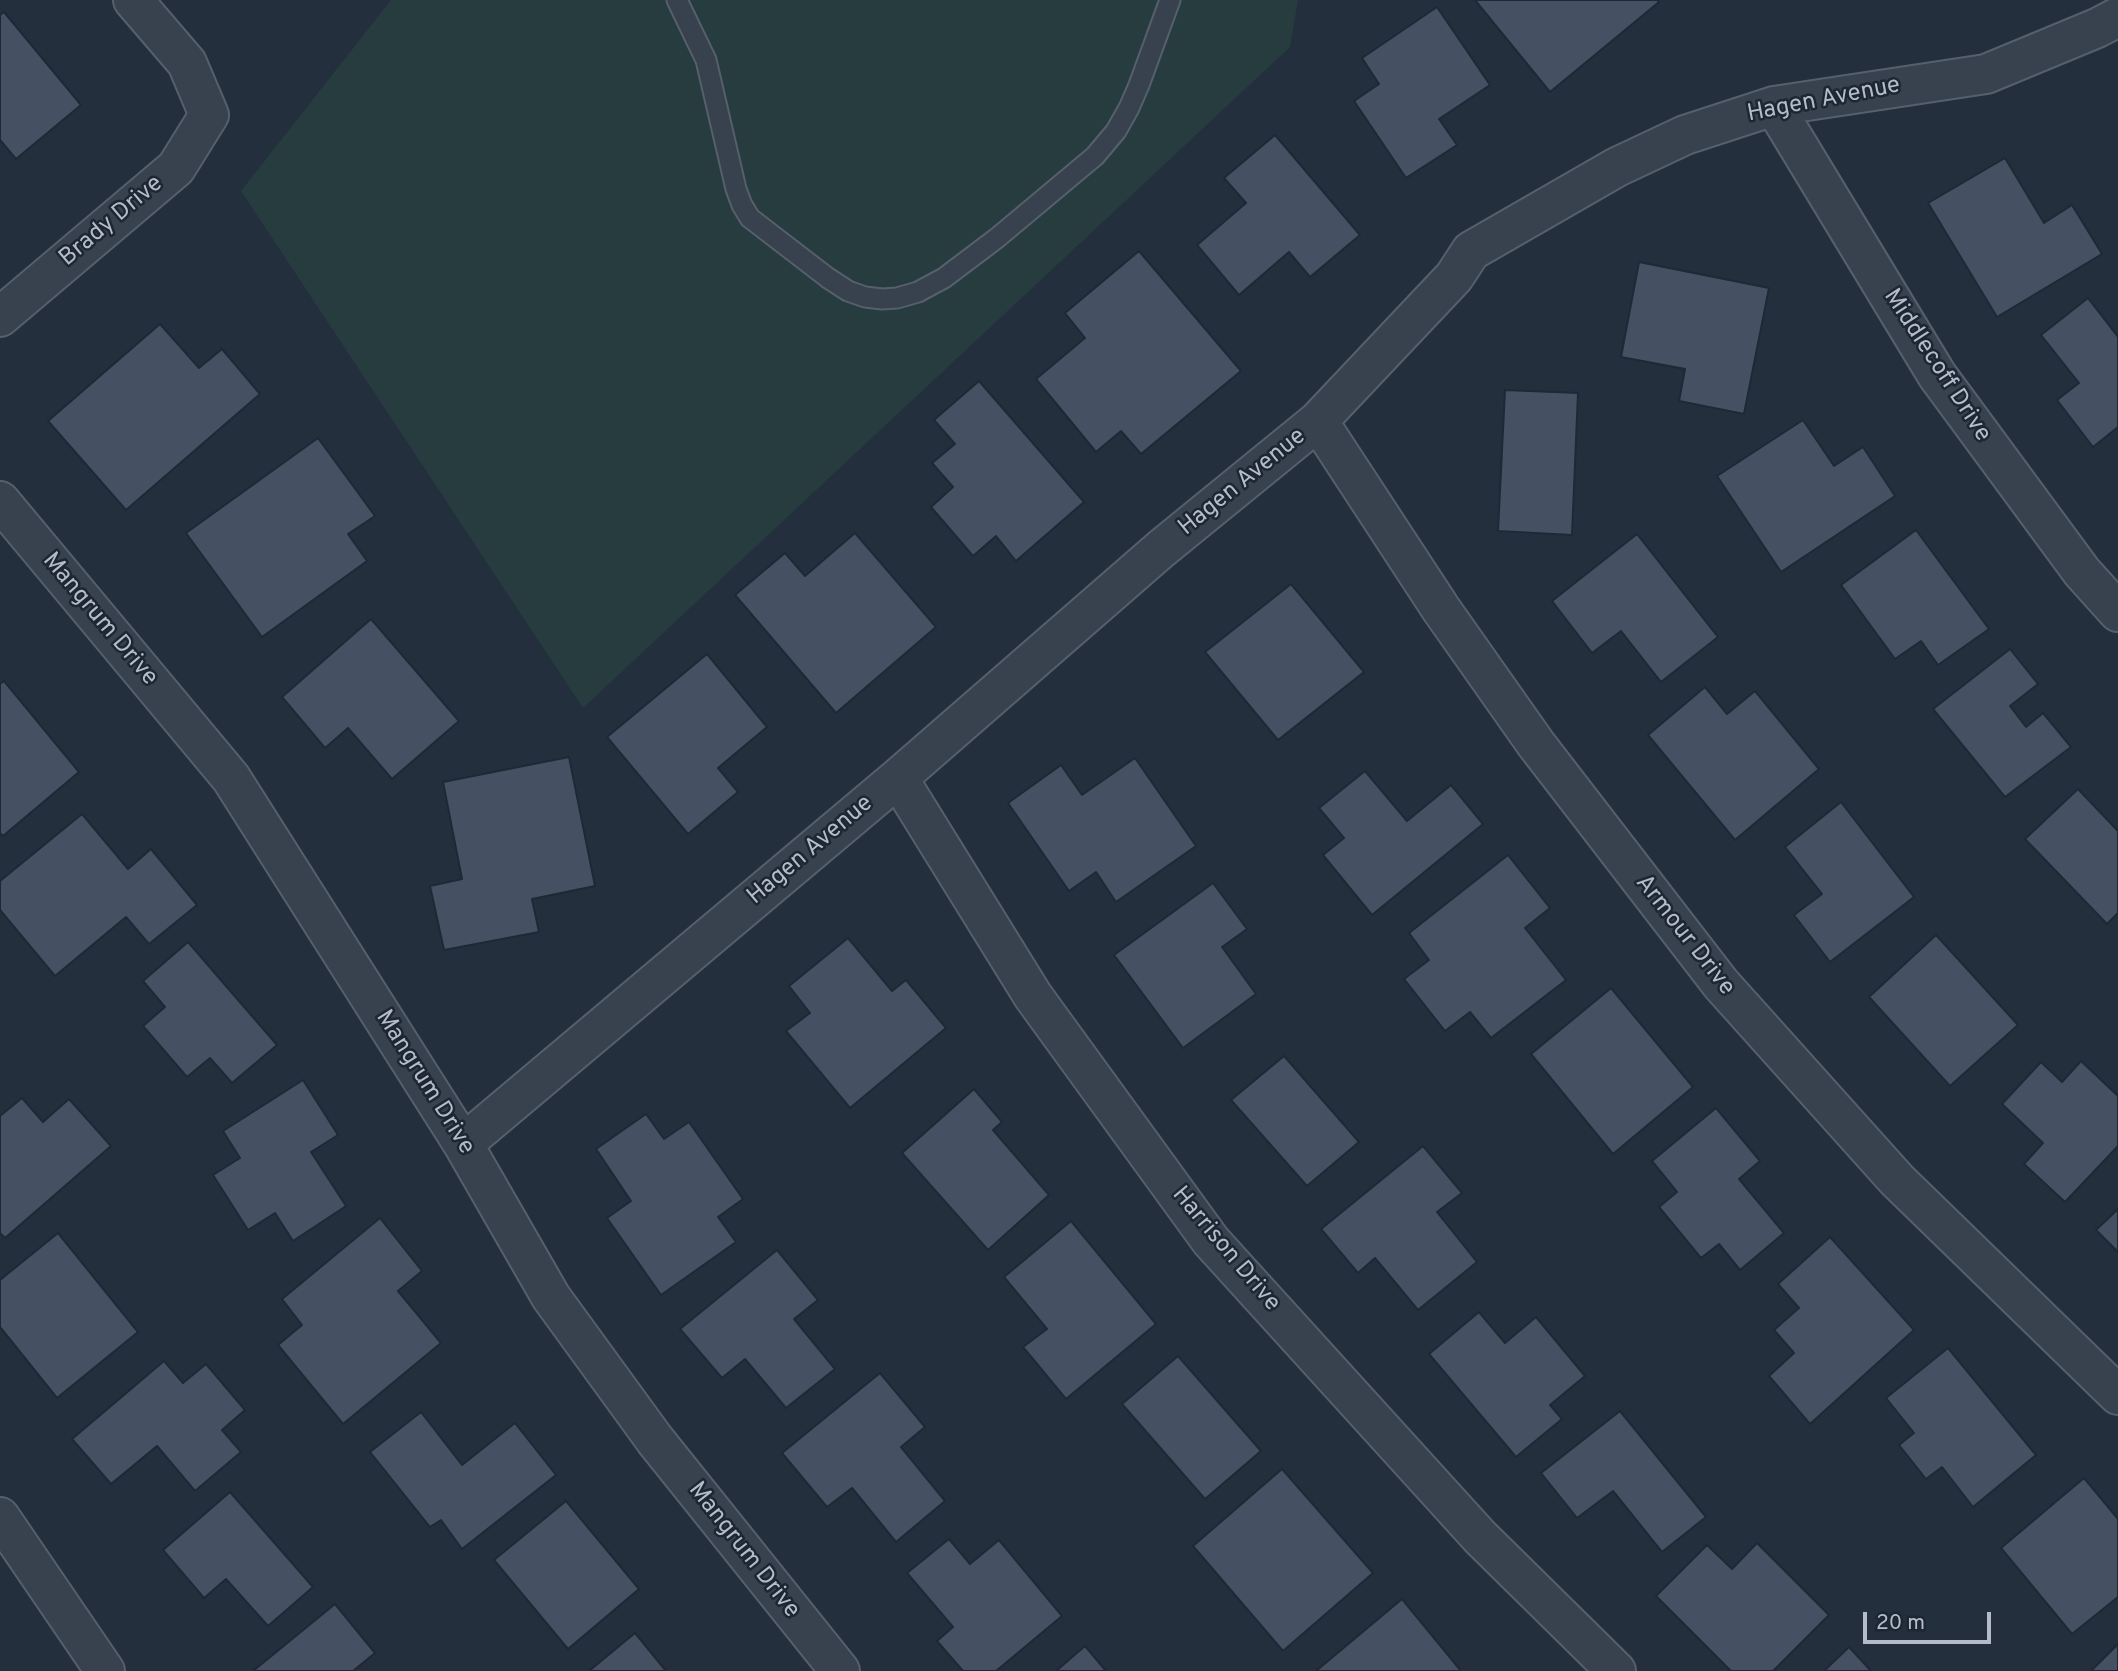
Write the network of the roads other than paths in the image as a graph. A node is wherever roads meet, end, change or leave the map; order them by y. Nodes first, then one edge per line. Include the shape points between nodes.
1 (133, 0) edge
2 (677, 0) edge
3 (1170, 0) edge
4 (2118, 17) edge
5 (1774, 106) junction
6 (0, 317) edge
7 (1318, 421) junction
8 (0, 501) edge
9 (2118, 612) edge
10 (898, 778) junction
11 (463, 1144) junction
12 (2118, 1395) edge
13 (0, 1517) edge
14 (105, 1671) edge
15 (840, 1671) edge
16 (1616, 1671) edge

1 - 6 street, Brady Drive via 187,63 209,115 176,167
2 - 3 lane via 706,60 736,189 750,218 848,291 882,299 918,292 944,278 1095,156 1129,108
4 - 5 street, Hagen Avenue via 1986,74
5 - 7 street, Hagen Avenue via 1685,135 1617,167 1471,251 1454,277
5 - 9 street, Middlecoff Drive via 1937,375 2081,572
7 - 10 street, Hagen Avenue via 1161,549
7 - 12 street, Armour Drive via 1536,744 1721,984 1897,1180
8 - 11 street, Mangrum Drive via 231,778
10 - 11 street, Hagen Avenue
10 - 16 street, Harrison Drive via 1033,996 1211,1241 1480,1537
11 - 15 street, Mangrum Drive via 551,1297 655,1440
13 - 14 street

